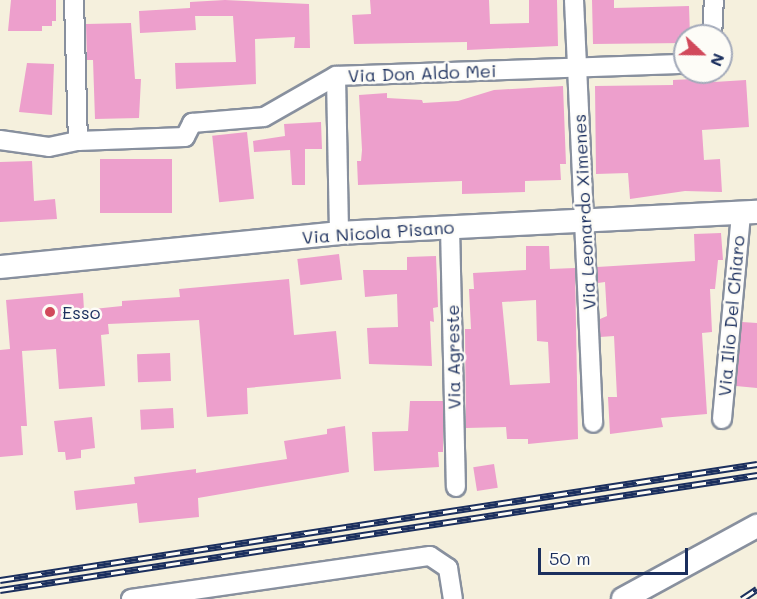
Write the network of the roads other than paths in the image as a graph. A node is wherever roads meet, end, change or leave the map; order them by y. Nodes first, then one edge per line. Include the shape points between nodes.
1 (74, 0) edge
2 (574, 0) edge
3 (714, 0) edge
4 (713, 24) edge
5 (673, 64) edge
6 (576, 67) junction
7 (336, 76) junction
8 (0, 140) edge
9 (78, 141) junction
10 (749, 213) edge
11 (583, 222) junction
12 (450, 227) junction
13 (339, 233) junction
14 (0, 267) edge
15 (722, 419) dead end
16 (593, 423) dead end
17 (456, 487) dead end
18 (757, 526) edge
19 (131, 599) edge
20 (453, 599) edge
21 (623, 599) edge

1 - 9 street
2 - 6 street, Via Leonardo Ximenes
3 - 4 street
5 - 6 street, Via Don Aldo Mei
6 - 7 street, Via Don Aldo Mei
6 - 11 street, Via Leonardo Ximenes
7 - 9 street, Via Don Aldo Mei via 264,117 192,123 185,137
7 - 13 street
8 - 9 street, Via Don Aldo Mei via 49,147
10 - 11 street, Via Nicola Pisano
10 - 15 street, Via Ilio Del Chiaro
11 - 12 street, Via Nicola Pisano
11 - 16 street, Via Leonardo Ximenes via 587,231
12 - 13 street, Via Nicola Pisano
12 - 17 street, Via Agreste
13 - 14 street, Via Nicola Pisano
18 - 21 street
19 - 20 street via 430,556 448,568

